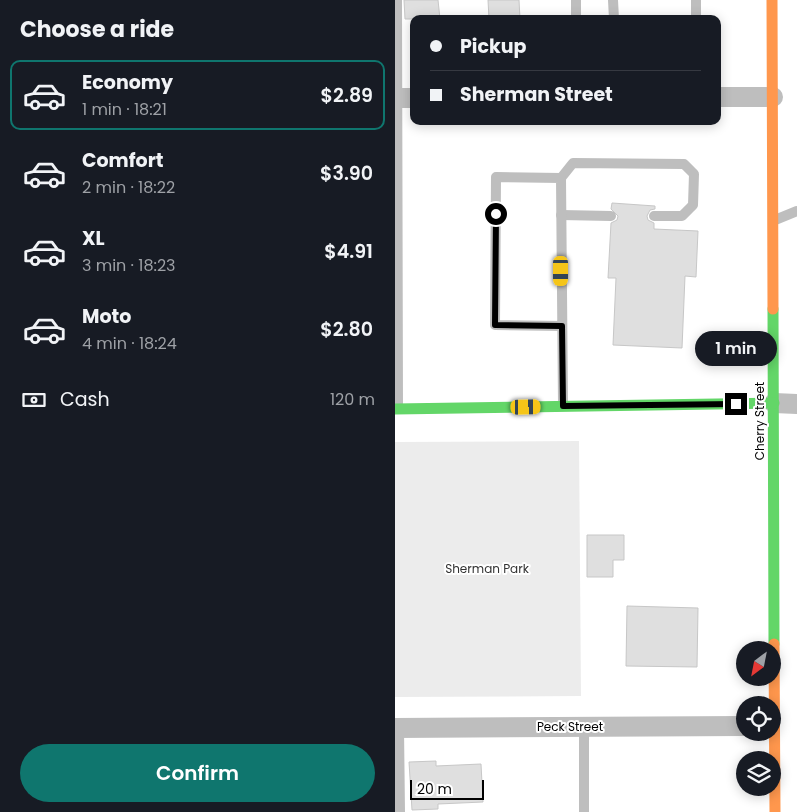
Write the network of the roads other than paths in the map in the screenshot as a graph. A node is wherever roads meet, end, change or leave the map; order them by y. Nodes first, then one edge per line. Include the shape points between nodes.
1 (397, 0) edge
2 (576, 0) edge
3 (613, 0) edge
4 (696, 0) edge
5 (772, 0) edge
6 (576, 15) edge
7 (613, 15) edge
8 (697, 15) edge
9 (721, 97) edge
10 (773, 97) junction
11 (402, 98) edge
12 (561, 178) junction
13 (797, 211) edge
14 (561, 216) junction
15 (611, 216) dead end
16 (654, 216) dead end
17 (774, 220) junction
18 (562, 326) junction
19 (774, 403) junction
20 (797, 404) edge
21 (563, 406) junction
22 (397, 409) edge
23 (774, 696) edge
24 (736, 726) edge
25 (584, 727) junction
26 (397, 728) edge
27 (774, 741) edge
28 (400, 812) edge
29 (584, 812) edge
30 (775, 812) edge

1 - 11 lane
2 - 6 lane
3 - 7 lane
4 - 8 lane
5 - 10 main road, Cherry Street
9 - 10 street
10 - 17 main road, Cherry Street
11 - 22 lane
12 - 14 lane
12 - 16 lane via 573,163 683,164 694,174 693,205 683,216
12 - 18 lane via 496,177 495,325
13 - 17 lane
14 - 15 lane
14 - 18 lane
17 - 19 main road, Cherry Street
18 - 21 lane
19 - 20 street
19 - 21 main road
19 - 23 main road, Cherry Street
21 - 22 main road
24 - 25 street, Peck Street
25 - 26 street, Peck Street
25 - 29 lane
26 - 28 lane
27 - 30 main road, Cherry Street

